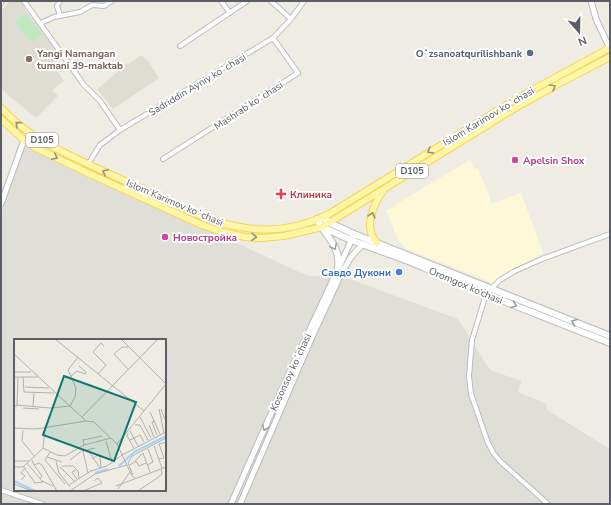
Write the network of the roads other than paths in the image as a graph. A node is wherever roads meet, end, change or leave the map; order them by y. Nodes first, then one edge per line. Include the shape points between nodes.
1 (24, 1) edge
2 (60, 1) edge
3 (112, 1) edge
4 (221, 1) edge
5 (247, 1) edge
6 (271, 1) edge
7 (304, 1) edge
8 (591, 1) edge
9 (230, 13) junction
10 (60, 15) junction
11 (291, 19) junction
12 (41, 24) junction
13 (273, 38) junction
14 (180, 46) dead end
15 (610, 49) edge
16 (610, 57) edge
17 (1, 108) edge
18 (1, 119) edge
19 (120, 130) junction
20 (24, 140) junction
21 (163, 159) dead end
22 (88, 164) junction
23 (384, 189) junction
24 (1, 204) edge
25 (319, 218) junction
26 (330, 223) junction
27 (322, 227) junction
28 (610, 234) edge
29 (353, 237) junction
30 (377, 243) junction
31 (363, 244) junction
32 (338, 268) junction
33 (491, 288) junction
34 (486, 294) junction
35 (610, 336) edge
36 (610, 343) edge
37 (1, 490) edge
38 (42, 504) edge
39 (231, 504) edge
40 (240, 504) edge
41 (548, 504) edge

1 - 12 street
2 - 10 street via 57,6
3 - 10 street via 104,6 92,5 80,12
4 - 9 street
5 - 9 street
6 - 11 street
7 - 11 street, Sadriddin Ayniy koʻchasi
8 - 15 street
9 - 14 street
10 - 12 street
11 - 13 street, Sadriddin Ayniy koʻchasi
12 - 19 street
13 - 19 street, Sadriddin Ayniy koʻchasi
13 - 21 street, Mashrab koʻchasi via 298,73
15 -> 25 main road, Islom Karimov koʻchasi / D105 via 516,99
23 -> 16 main road, Islom Karimov koʻchasi / D105 via 517,107
22 -> 17 main road, Islom Karimov koʻchasi / D105 via 22,128
18 - 20 main road, Islom Karimov koʻchasi / D105
19 - 22 street, Sadriddin Ayniy koʻchasi via 100,145
20 - 24 street
20 -> 27 main road, Islom Karimov koʻchasi / D105 via 90,174 222,232 261,238 284,236
25 -> 22 main road, Islom Karimov koʻchasi / D105 via 286,228 246,228 226,224 204,217
23 - 26 main road, Islom Karimov koʻchasi / D105
30 -> 23 main road via 371,234 370,221
25 - 26 main road, Oromgox ko‘chasi
25 - 27 main road
26 - 27 main road, Islom Karimov koʻchasi / D105
26 - 29 main road, Oromgox ko‘chasi
27 - 29 main road, Oromgox ko‘chasi
27 -> 32 main road via 338,253
28 - 33 street via 531,264 500,280
29 - 30 main road, Oromgox ko‘chasi
29 - 31 main road, Oromgox ko‘chasi
29 - 32 street, Kosonsoy koʻchasi
30 - 33 main road, Oromgox ko‘chasi
31 - 34 main road, Oromgox ko‘chasi
31 - 40 street, Kosonsoy koʻchasi via 351,256 341,274
32 -> 39 street, Kosonsoy koʻchasi
33 - 34 street
35 -> 33 main road, Oromgox ko‘chasi
34 -> 36 main road, Oromgox ko‘chasi
34 - 41 street via 472,340 469,376 471,394 494,454
37 - 38 street

